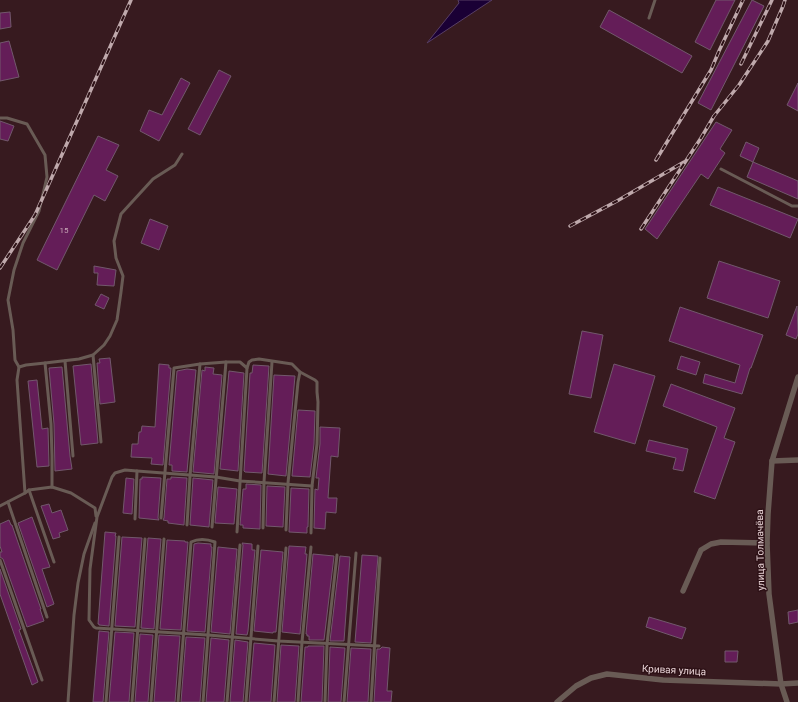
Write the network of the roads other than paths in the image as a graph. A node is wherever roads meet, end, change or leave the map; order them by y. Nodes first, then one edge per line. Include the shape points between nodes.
1 (655, 0) edge
2 (649, 18) dead end
3 (0, 118) edge
4 (182, 154) dead end
5 (721, 169) dead end
6 (798, 206) edge
7 (93, 355) junction
8 (65, 361) junction
9 (226, 362) junction
10 (272, 362) junction
11 (46, 363) junction
12 (200, 364) junction
13 (19, 367) junction
14 (247, 368) junction
15 (300, 372) junction
16 (798, 377) edge
17 (101, 442) dead end
18 (73, 456) dead end
19 (798, 460) edge
20 (772, 461) junction
21 (137, 471) junction
22 (164, 473) junction
23 (190, 476) junction
24 (216, 477) junction
25 (240, 481) junction
26 (264, 482) junction
27 (288, 483) junction
28 (312, 486) junction
29 (52, 487) junction
30 (29, 490) junction
31 (25, 493) junction
32 (8, 502) junction
33 (0, 506) edge
34 (97, 517) junction
35 (161, 518) dead end
36 (135, 519) dead end
37 (187, 525) dead end
38 (212, 527) dead end
39 (263, 528) dead end
40 (286, 530) dead end
41 (237, 532) dead end
42 (311, 533) dead end
43 (119, 537) dead end
44 (145, 539) dead end
45 (164, 539) dead end
46 (767, 543) junction
47 (240, 545) dead end
48 (258, 546) dead end
49 (311, 547) dead end
50 (286, 548) dead end
51 (356, 553) dead end
52 (337, 554) dead end
53 (380, 558) dead end
54 (0, 560) edge
55 (54, 562) dead end
56 (683, 591) dead end
57 (47, 617) dead end
58 (111, 630) junction
59 (138, 631) junction
60 (157, 632) junction
61 (183, 634) junction
62 (208, 635) junction
63 (232, 637) junction
64 (251, 638) junction
65 (278, 641) junction
66 (302, 642) junction
67 (327, 644) junction
68 (348, 645) junction
69 (377, 645) junction
70 (42, 680) dead end
71 (798, 683) edge
72 (781, 684) junction
73 (68, 702) edge
74 (106, 702) edge
75 (132, 702) edge
76 (152, 702) edge
77 (178, 702) edge
78 (203, 702) edge
79 (228, 702) edge
80 (246, 702) edge
81 (274, 702) edge
82 (298, 702) edge
83 (325, 702) edge
84 (344, 702) edge
85 (371, 702) edge
86 (557, 702) edge
87 (787, 702) edge

1 - 2 lane
3 - 13 lane via 27,124 45,155 47,176 39,211 23,243 14,270 8,300 15,360
4 - 7 lane via 175,165 153,179 121,214 114,241 122,276 117,320 104,345
5 - 6 lane via 792,206
7 - 8 lane
7 - 17 lane
8 - 11 lane
8 - 18 lane
9 - 12 lane
9 - 14 lane via 240,362
9 - 24 lane
10 - 14 lane via 252,360
10 - 15 lane via 292,364
10 - 26 lane
11 - 13 lane
11 - 29 lane via 51,424
12 - 22 lane via 174,368
12 - 23 lane
13 - 31 lane via 17,380
14 - 25 lane
15 - 27 lane
15 - 28 lane via 317,382 317,444
16 - 20 street, улица Толмачёва
19 - 20 street
20 - 46 street, улица Толмачёва
21 - 22 lane
21 - 34 lane via 115,472
21 - 36 lane
22 - 23 lane
22 - 35 lane
23 - 24 lane
23 - 37 lane
24 - 25 lane
24 - 38 lane
25 - 26 lane
25 - 41 lane
26 - 27 lane
26 - 39 lane
27 - 28 lane
27 - 40 lane
28 - 42 lane
29 - 30 lane
29 - 34 lane via 71,493 95,508
30 - 31 lane
30 - 55 lane
31 - 32 lane
32 - 33 lane
32 - 57 lane
34 - 58 lane via 90,569 89,620 96,628
34 - 73 lane via 87,544 78,583
43 - 58 lane
44 - 59 lane
45 - 60 lane
46 - 56 street via 711,544 701,550
46 - 72 street, улица Толмачёва via 769,594
47 - 63 lane
48 - 64 lane
49 - 66 lane
50 - 65 lane
51 - 68 lane
52 - 67 lane
53 - 69 lane
54 - 70 lane
58 - 59 lane
58 - 74 lane
59 - 60 lane
59 - 75 lane
60 - 61 lane
60 - 76 lane
61 - 62 lane
61 - 62 lane via 191,542 204,539 215,542
61 - 77 lane
62 - 63 lane
62 - 78 lane
63 - 64 lane
63 - 79 lane
64 - 65 lane
64 - 80 lane
65 - 66 lane
65 - 81 lane
66 - 67 lane
66 - 82 lane
67 - 68 lane
67 - 83 lane
68 - 69 lane
68 - 84 lane
69 - 85 lane
71 - 72 street, Кривая улица
72 - 86 street, Кривая улица via 663,680 607,674 591,678 576,686
72 - 87 street, улица Толмачёва

